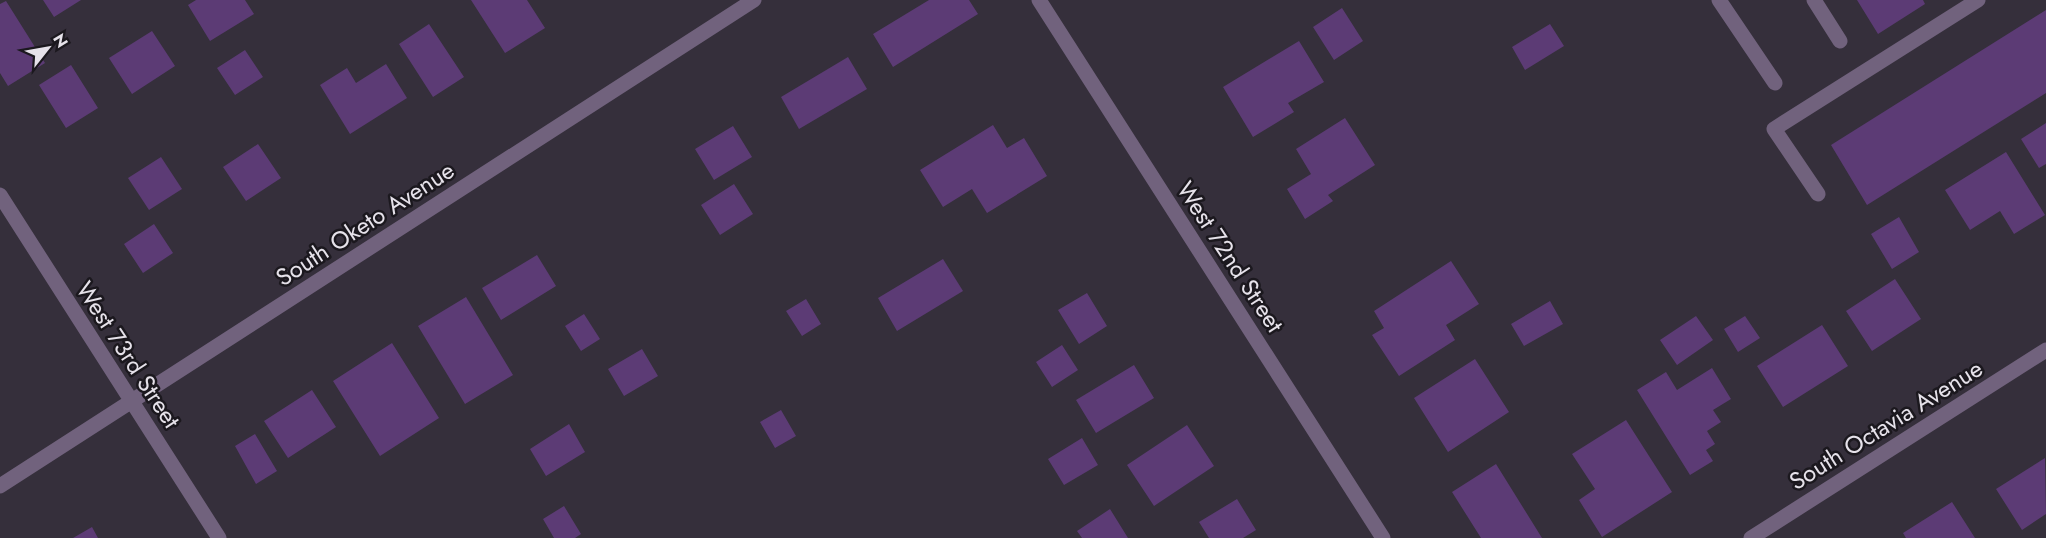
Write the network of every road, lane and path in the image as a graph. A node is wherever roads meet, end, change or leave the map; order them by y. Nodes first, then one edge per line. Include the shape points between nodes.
1 (754, 0) edge
2 (1040, 0) edge
3 (1719, 0) edge
4 (1814, 0) edge
5 (1978, 0) edge
6 (1840, 41) dead end
7 (1775, 83) dead end
8 (1818, 194) dead end
9 (0, 195) edge
10 (2046, 350) edge
11 (132, 401) junction
12 (0, 486) edge
13 (219, 538) edge
14 (1383, 538) edge
15 (1751, 538) edge

1 - 11 street, South Oketo Avenue
2 - 14 street, West 72nd Street
3 - 7 street
4 - 6 street
5 - 8 street via 1774,129
9 - 11 street, West 73rd Street
10 - 15 street, South Octavia Avenue
11 - 12 street, South Oketo Avenue
11 - 13 street, West 73rd Street

